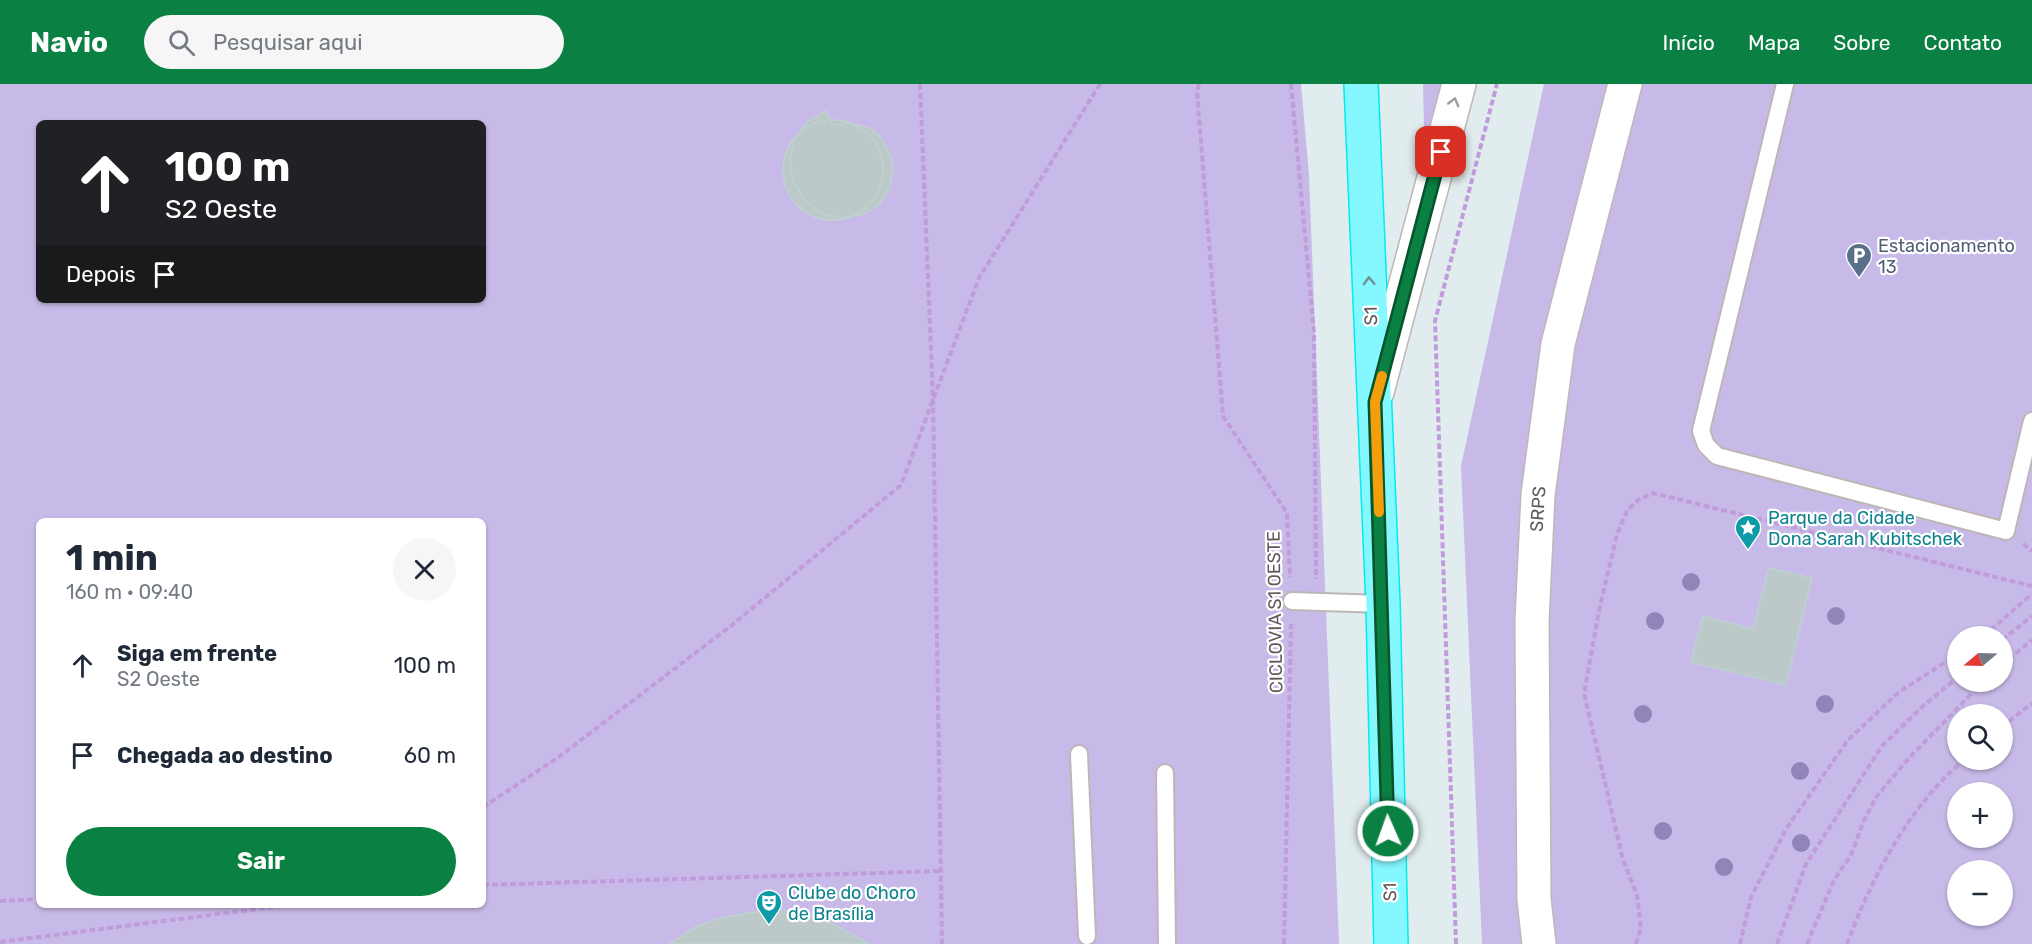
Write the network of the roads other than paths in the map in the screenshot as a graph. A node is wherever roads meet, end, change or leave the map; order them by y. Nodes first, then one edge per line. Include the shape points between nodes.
1 (1361, 84) edge
2 (1459, 84) edge
3 (1625, 84) edge
4 (1785, 84) edge
5 (1375, 402) junction
6 (2032, 421) edge
7 (1292, 601) road end
8 (1383, 604) junction
9 (1079, 754) dead end
10 (1165, 773) dead end
11 (1087, 936) dead end
12 (1167, 944) edge
13 (1391, 944) edge
14 (1539, 944) edge

5 -> 1 highway, S1
5 -> 2 main road
3 - 14 main road, SRPS via 1558,344 1538,495 1532,621 1534,899
4 - 6 lane via 1701,431 1706,445 1717,456 2006,531
5 - 8 highway, S1
7 - 8 lane
8 - 13 highway, S1
9 - 11 lane
10 - 12 lane

